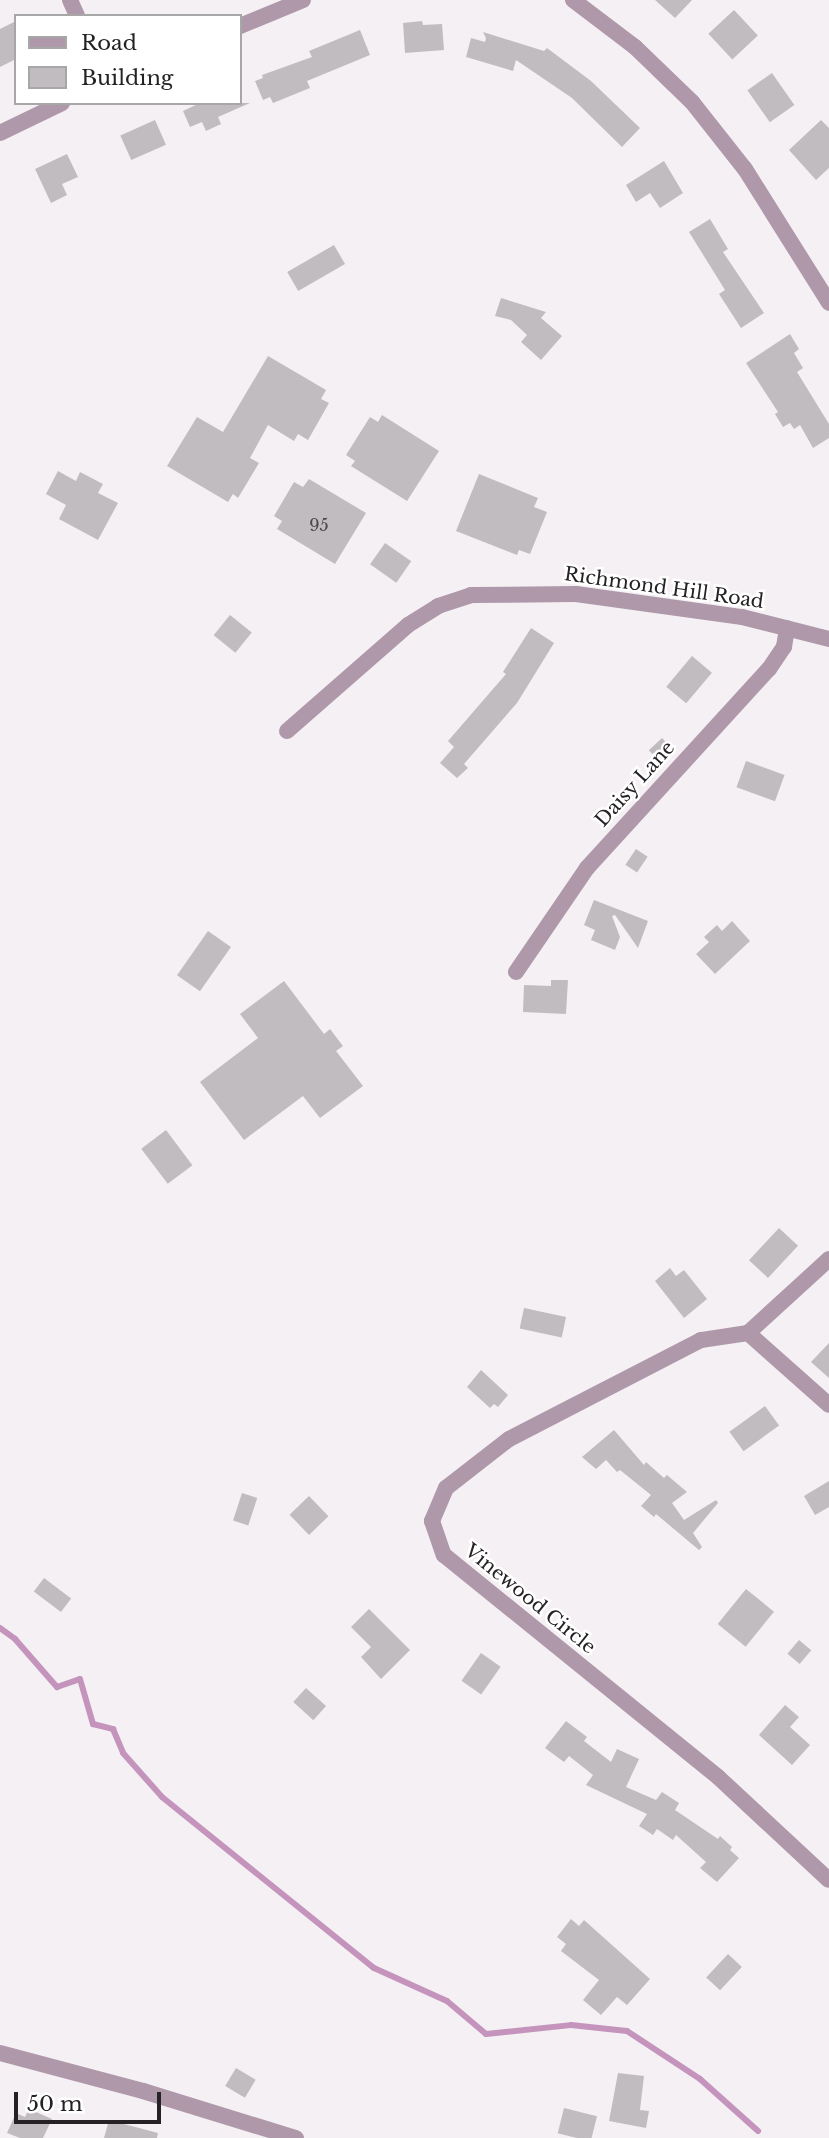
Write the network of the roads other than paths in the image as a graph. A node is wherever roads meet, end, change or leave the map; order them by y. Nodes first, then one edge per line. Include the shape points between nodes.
1 (303, 0) edge
2 (573, 0) edge
3 (242, 25) edge
4 (58, 105) edge
5 (0, 133) edge
6 (829, 303) edge
7 (787, 628) junction
8 (829, 639) edge
9 (286, 731) dead end
10 (516, 972) dead end
11 (829, 1259) edge
12 (748, 1333) junction
13 (829, 1405) edge
14 (829, 1880) edge
15 (0, 2053) edge
16 (296, 2138) edge

1 - 3 street
2 - 6 street via 635,47 692,102 745,169
4 - 5 street
7 - 8 street, Richmond Hill Road
7 - 9 street, Richmond Hill Road via 742,617 576,594 471,595 408,625
7 - 10 street, Daisy Lane via 783,647 769,669 587,867
11 - 12 street
12 - 13 street
12 - 14 street, Vinewood Circle via 701,1340 509,1439 446,1488 432,1521 444,1555 718,1777
15 - 16 street

